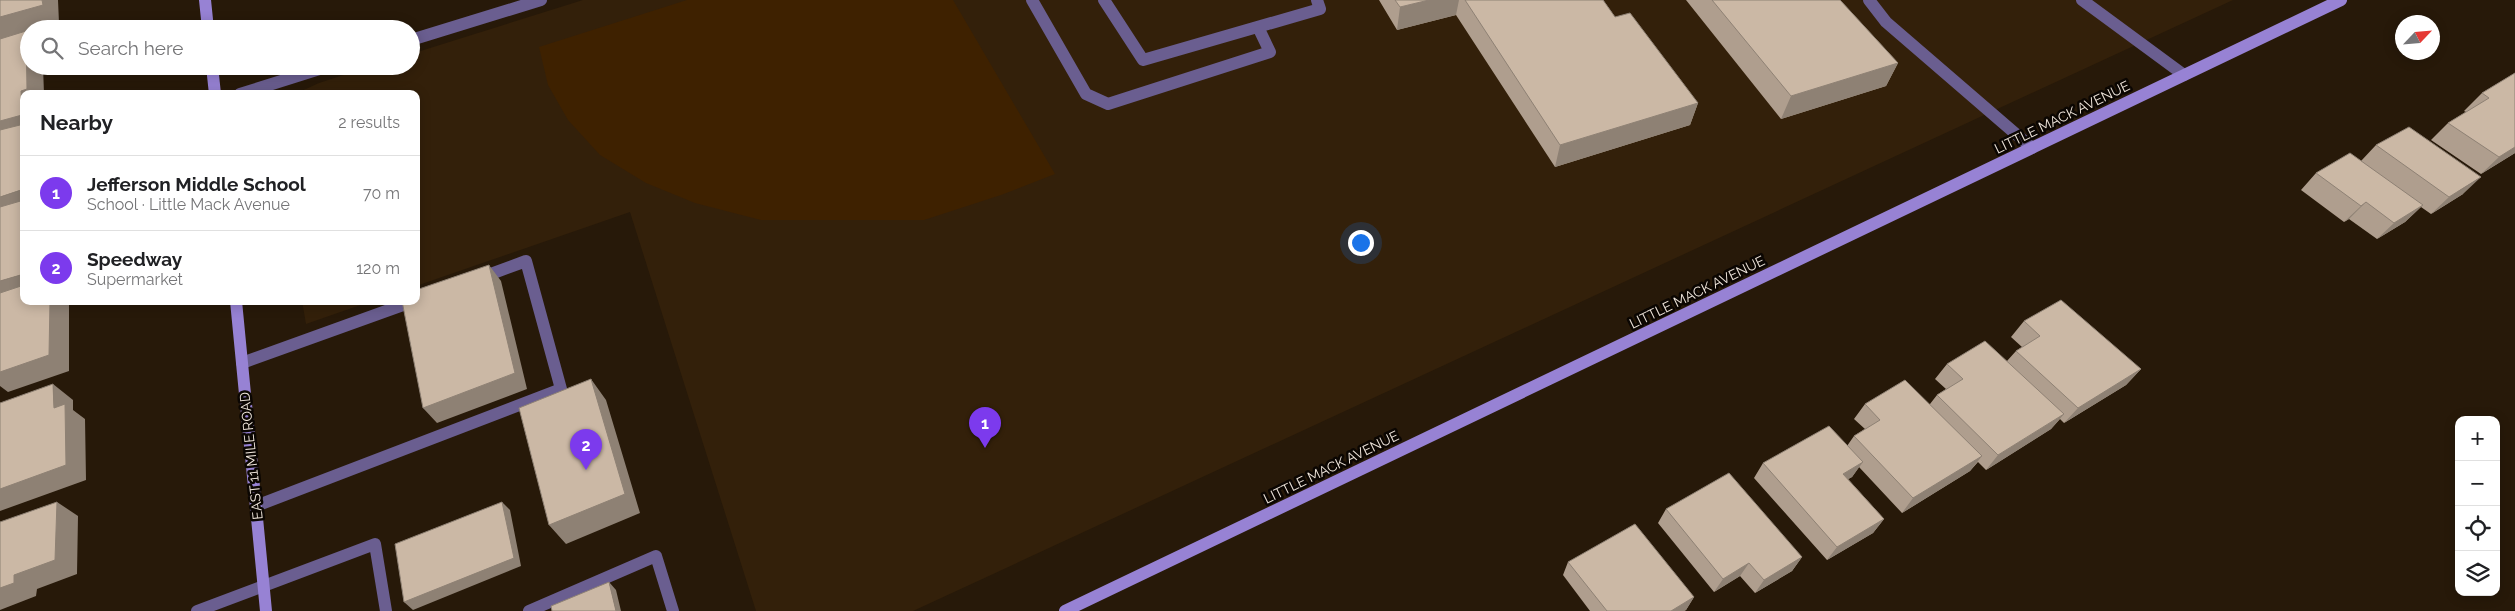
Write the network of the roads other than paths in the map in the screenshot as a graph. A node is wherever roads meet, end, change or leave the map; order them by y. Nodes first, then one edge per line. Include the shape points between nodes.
1 (205, 0) edge
2 (541, 0) edge
3 (1032, 0) edge
4 (1104, 0) edge
5 (1316, 0) edge
6 (1869, 0) edge
7 (2082, 0) edge
8 (2341, 0) edge
9 (207, 20) edge
10 (1258, 27) junction
11 (420, 37) edge
12 (213, 75) edge
13 (300, 75) edge
14 (2184, 76) junction
15 (215, 90) edge
16 (253, 90) edge
17 (2032, 148) junction
18 (471, 281) edge
19 (236, 305) edge
20 (405, 305) edge
21 (242, 363) junction
22 (256, 506) junction
23 (264, 586) junction
24 (197, 611) edge
25 (266, 611) edge
26 (386, 611) edge
27 (529, 611) edge
28 (673, 611) edge
29 (1065, 611) edge

1 - 9 main road
2 - 11 street
3 - 10 street via 1086,94 1108,104 1270,52
4 - 10 street via 1143,60
5 - 10 street via 1320,9
6 - 17 street via 1886,22
7 - 14 street
8 - 14 main road, LITTLE MACK AVENUE
12 - 15 main road
13 - 16 street
14 - 17 main road, LITTLE MACK AVENUE
17 - 29 main road, LITTLE MACK AVENUE
18 - 22 street via 526,261 561,389
19 - 21 main road, EAST 11 MILE ROAD
20 - 21 street
21 - 22 main road, EAST 11 MILE ROAD
22 - 23 main road, EAST 11 MILE ROAD
23 - 24 street
23 - 25 main road, EAST 11 MILE ROAD
23 - 26 street via 375,544
27 - 28 street via 656,556

